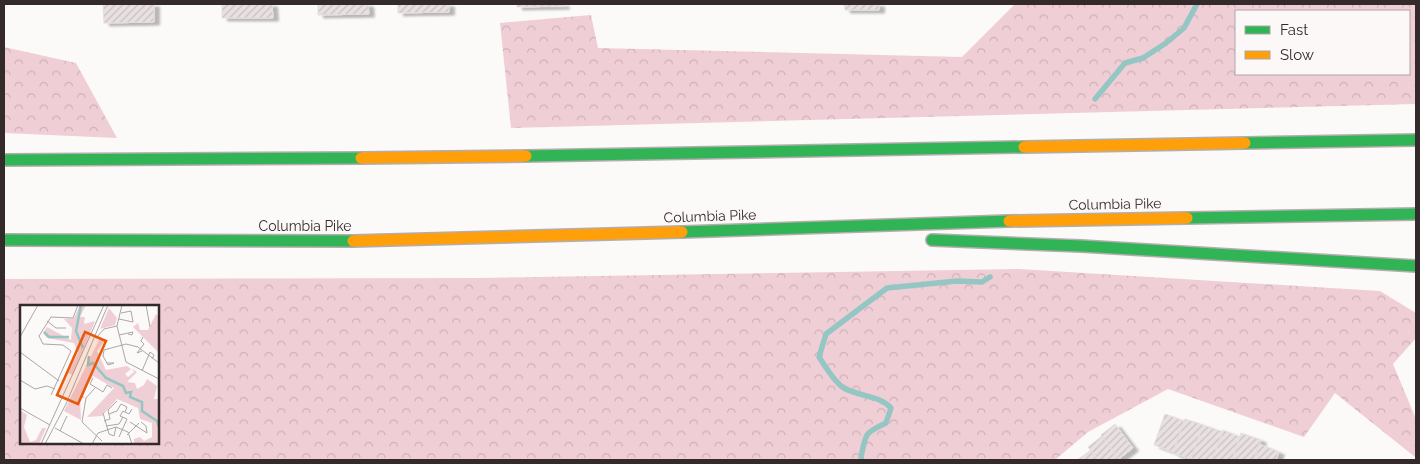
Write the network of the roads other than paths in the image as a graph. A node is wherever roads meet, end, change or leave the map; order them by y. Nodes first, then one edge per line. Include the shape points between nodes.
1 (1416, 140) edge
2 (4, 160) edge
3 (1416, 214) edge
4 (700, 232) junction
5 (857, 238) dead end
6 (4, 240) edge
7 (925, 240) dead end
8 (1416, 266) edge

1 - 2 highway via 406,158
3 - 4 highway, Columbia Pike via 1055,220
4 - 5 highway
4 - 6 highway, Columbia Pike via 374,241
7 - 8 highway

